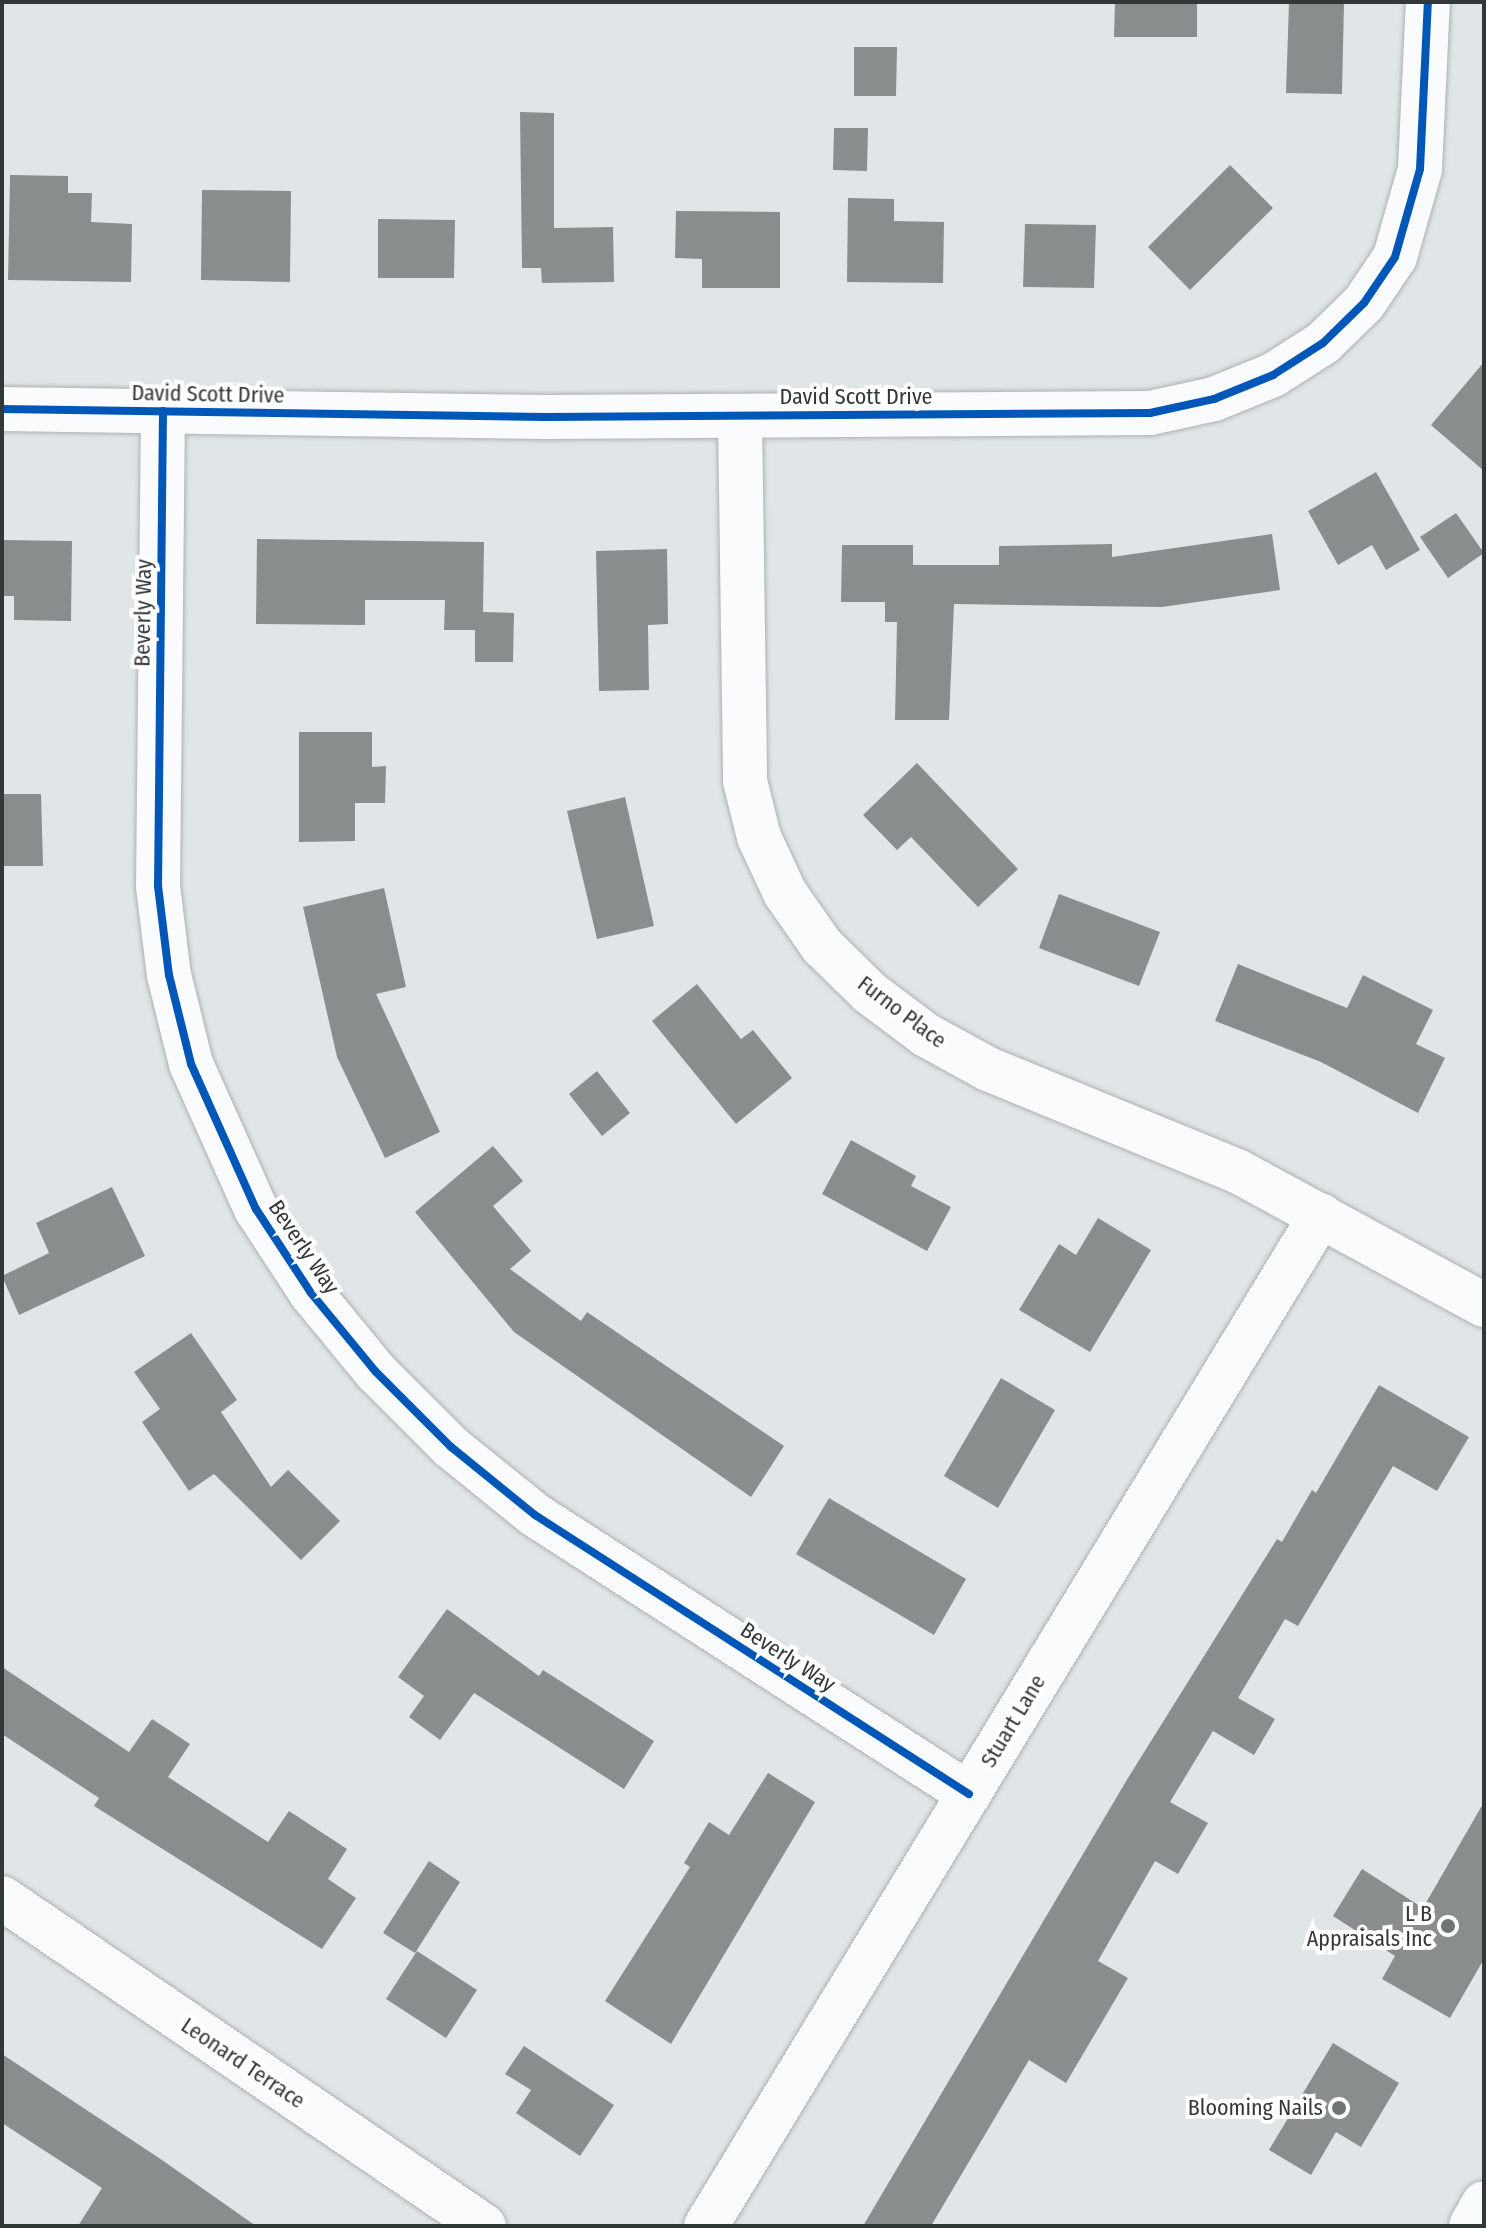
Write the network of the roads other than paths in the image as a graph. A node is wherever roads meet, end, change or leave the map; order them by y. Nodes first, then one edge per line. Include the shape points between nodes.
1 (1428, 2) edge
2 (2, 409) edge
3 (163, 411) junction
4 (740, 416) junction
5 (1321, 1215) junction
6 (1484, 1305) edge
7 (969, 1794) junction
8 (2, 1898) edge
9 (1484, 2203) edge
10 (484, 2226) edge
11 (706, 2226) edge
12 (1471, 2226) edge

1 - 4 street, David Scott Drive via 1420,169 1409,223 1364,303 1323,343 1273,375 1214,399 1150,413
2 - 3 street, David Scott Drive
3 - 4 street, David Scott Drive
3 - 7 street, Beverly Way via 158,886 167,960 191,1064 256,1209 320,1304 376,1372 451,1447 535,1515
4 - 5 street, Furno Place via 745,781 759,837 785,893 822,946 870,993 926,1035 988,1069 1239,1172
5 - 6 street, Furno Place
5 - 7 street, Stuart Lane
7 - 11 street, Stuart Lane
8 - 10 street, Leonard Terrace
9 - 12 street

